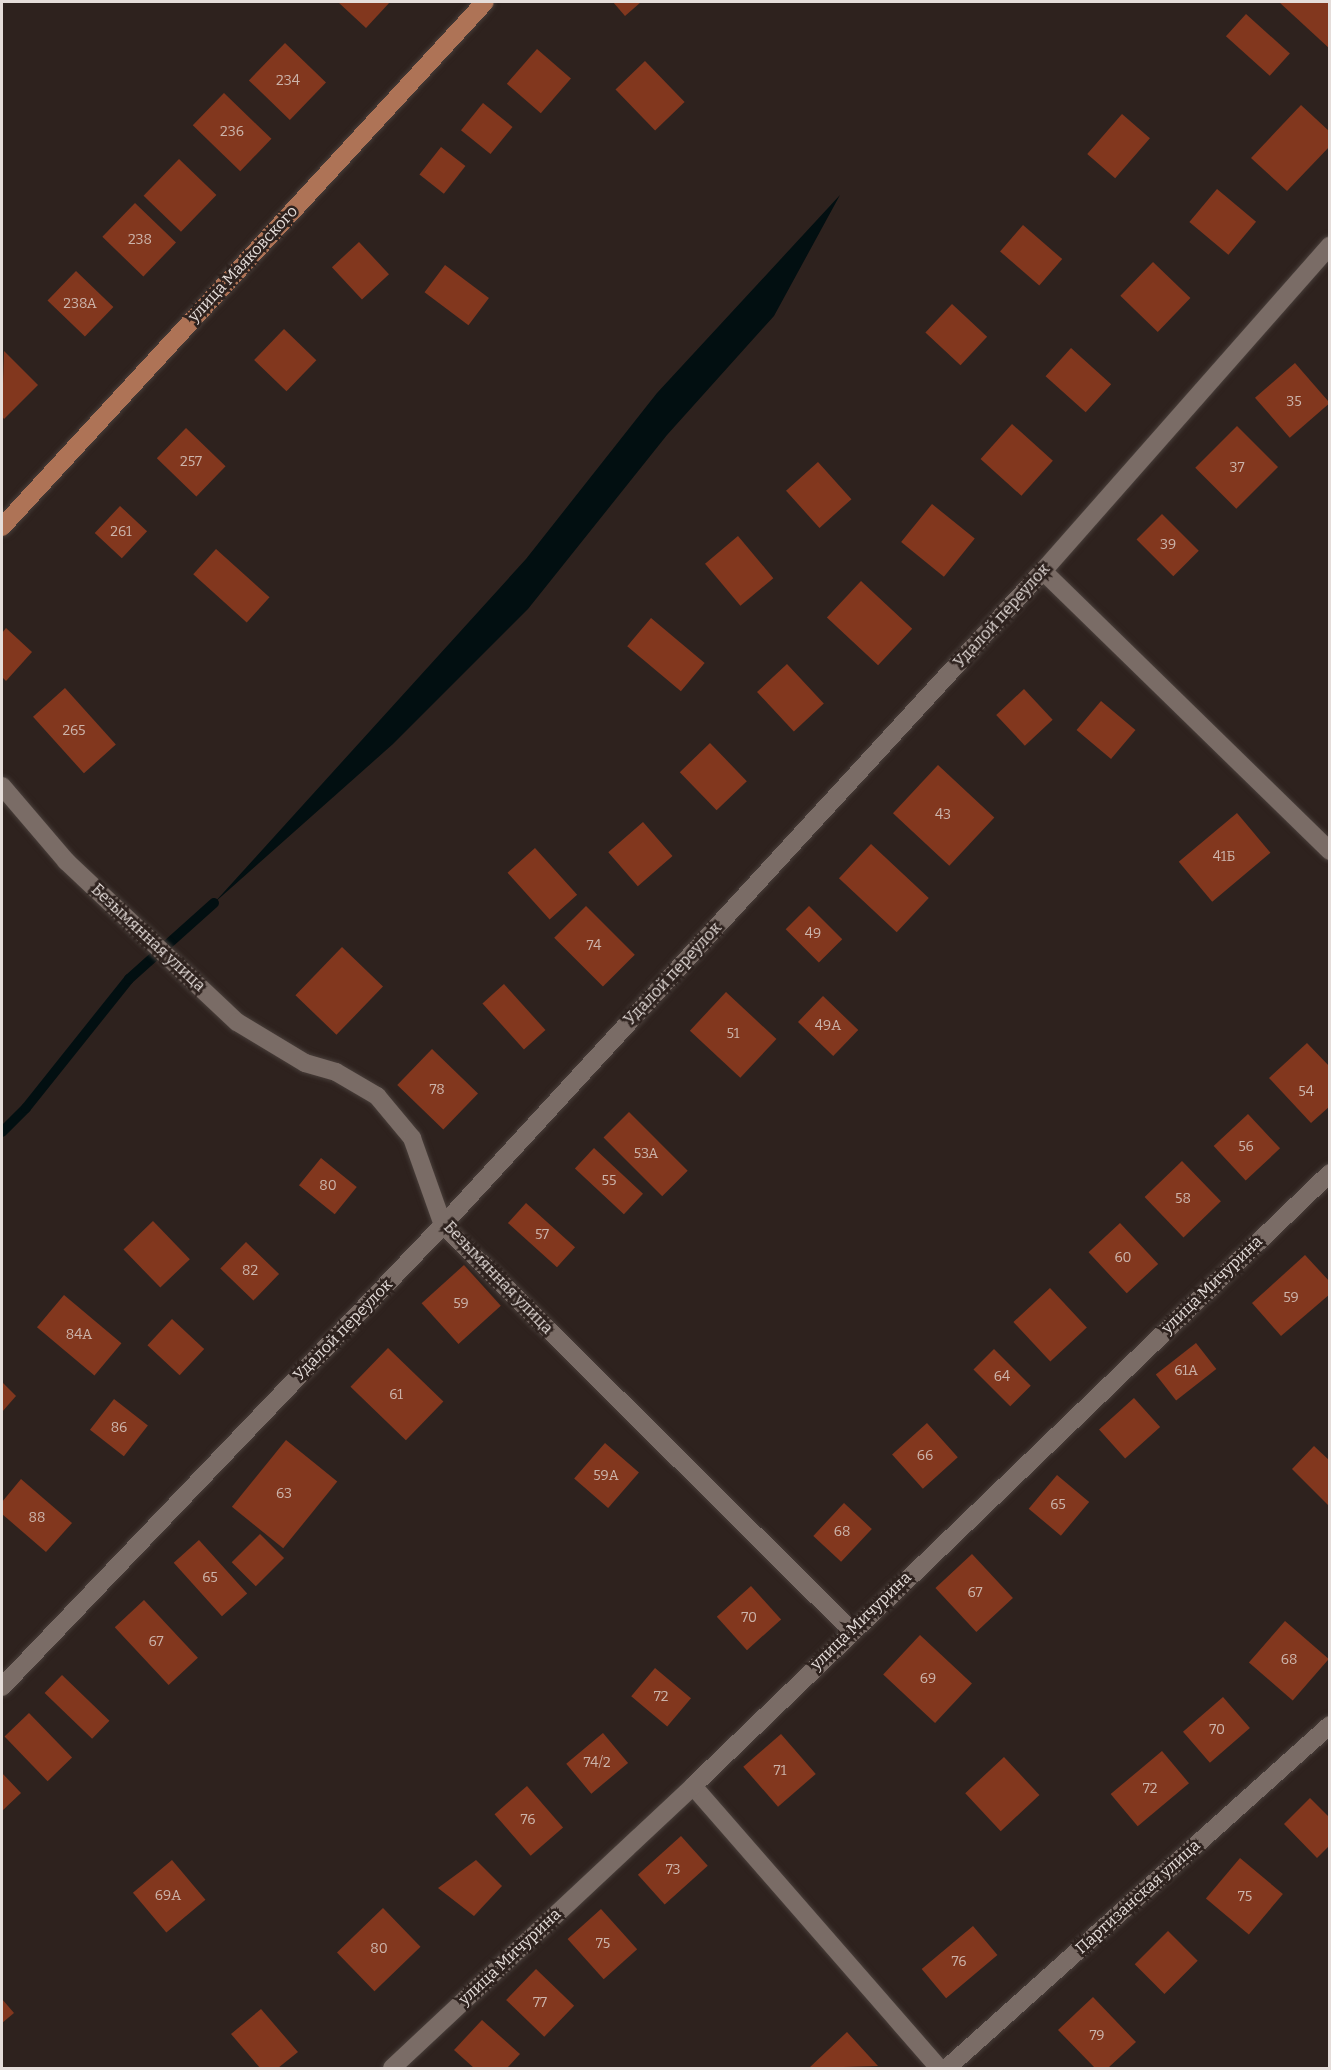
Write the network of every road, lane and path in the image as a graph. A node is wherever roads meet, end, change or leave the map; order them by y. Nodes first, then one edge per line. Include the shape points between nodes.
1 (485, 2) edge
2 (1329, 246) edge
3 (2, 527) edge
4 (1043, 571) junction
5 (2, 786) edge
6 (1329, 851) edge
7 (1329, 1173) edge
8 (443, 1225) junction
9 (851, 1630) junction
10 (2, 1687) edge
11 (1329, 1725) edge
12 (693, 1786) junction
13 (392, 2068) edge
14 (939, 2068) edge
15 (947, 2068) edge

1 - 3 main road, улица Маяковского
2 - 4 street, Удалой переулок
4 - 6 street
4 - 8 street, Удалой переулок
5 - 8 street, Безымянная улица via 66,861 237,1022 305,1063 336,1072 377,1096 412,1138
7 - 9 street, улица Мичурина
8 - 9 street, Безымянная улица
8 - 10 street, Удалой переулок
9 - 12 street, улица Мичурина
11 - 15 street, Партизанская улица
12 - 13 street, улица Мичурина
12 - 14 street

